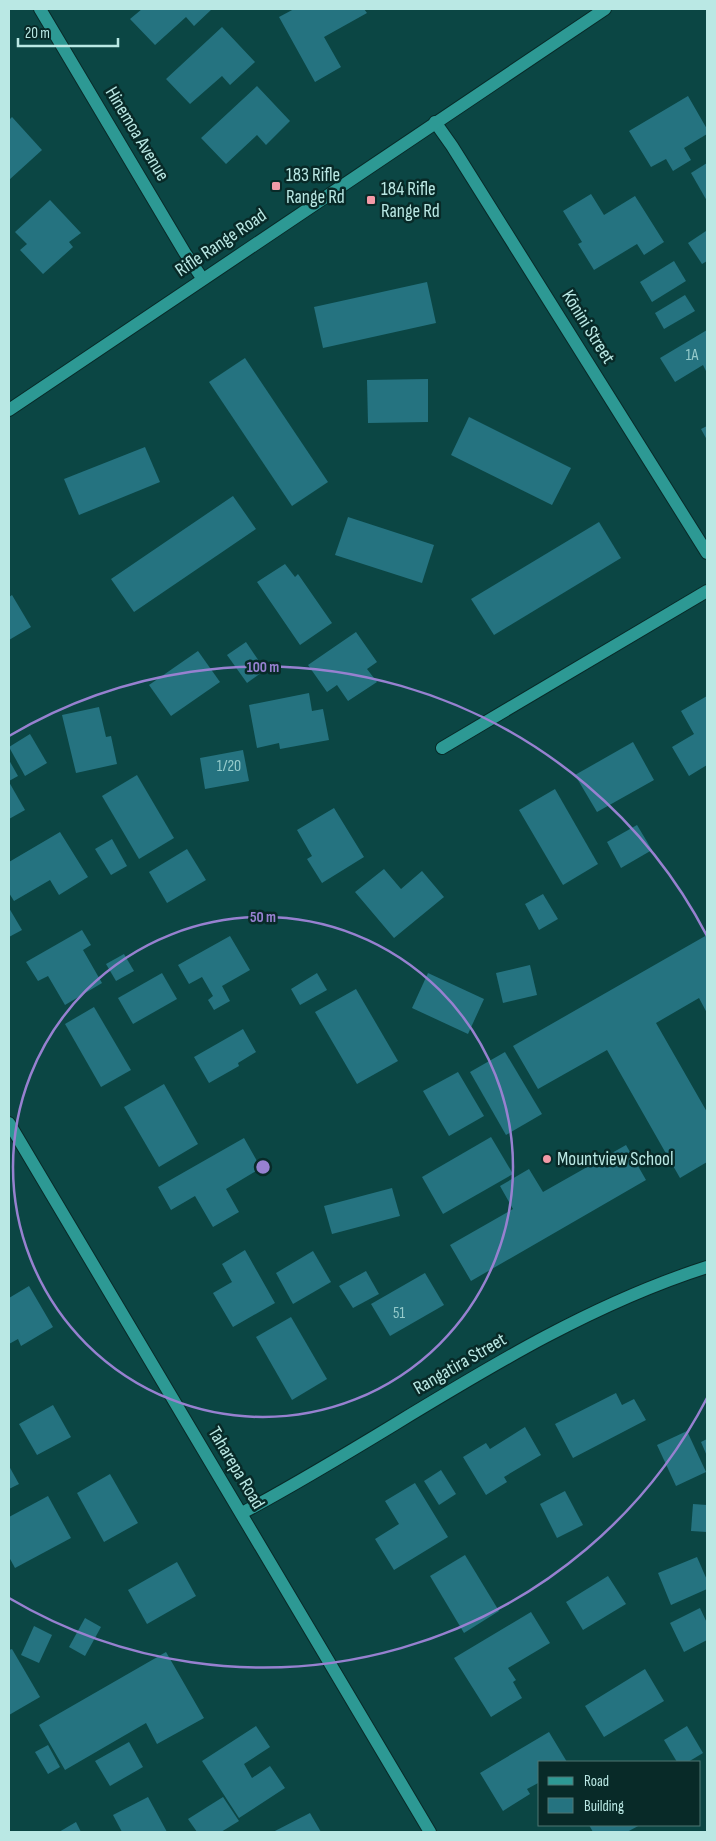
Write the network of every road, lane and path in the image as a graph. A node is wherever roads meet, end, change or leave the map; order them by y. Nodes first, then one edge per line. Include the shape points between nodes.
1 (40, 9) edge
2 (605, 9) edge
3 (435, 122) junction
4 (202, 278) junction
5 (9, 410) edge
6 (707, 552) edge
7 (707, 591) edge
8 (442, 748) dead end
9 (9, 1123) edge
10 (707, 1266) edge
11 (242, 1513) junction
12 (430, 1832) edge

1 - 4 street, Hinemoa Avenue
2 - 3 street, Rifle Range Road
3 - 4 street, Rifle Range Road
3 - 6 street, Kōnini Street
4 - 5 street, Rifle Range Road
7 - 8 street
9 - 11 street, Taharepa Road
10 - 11 street, Rangatira Street via 591,1312 510,1355
11 - 12 street, Taharepa Road

